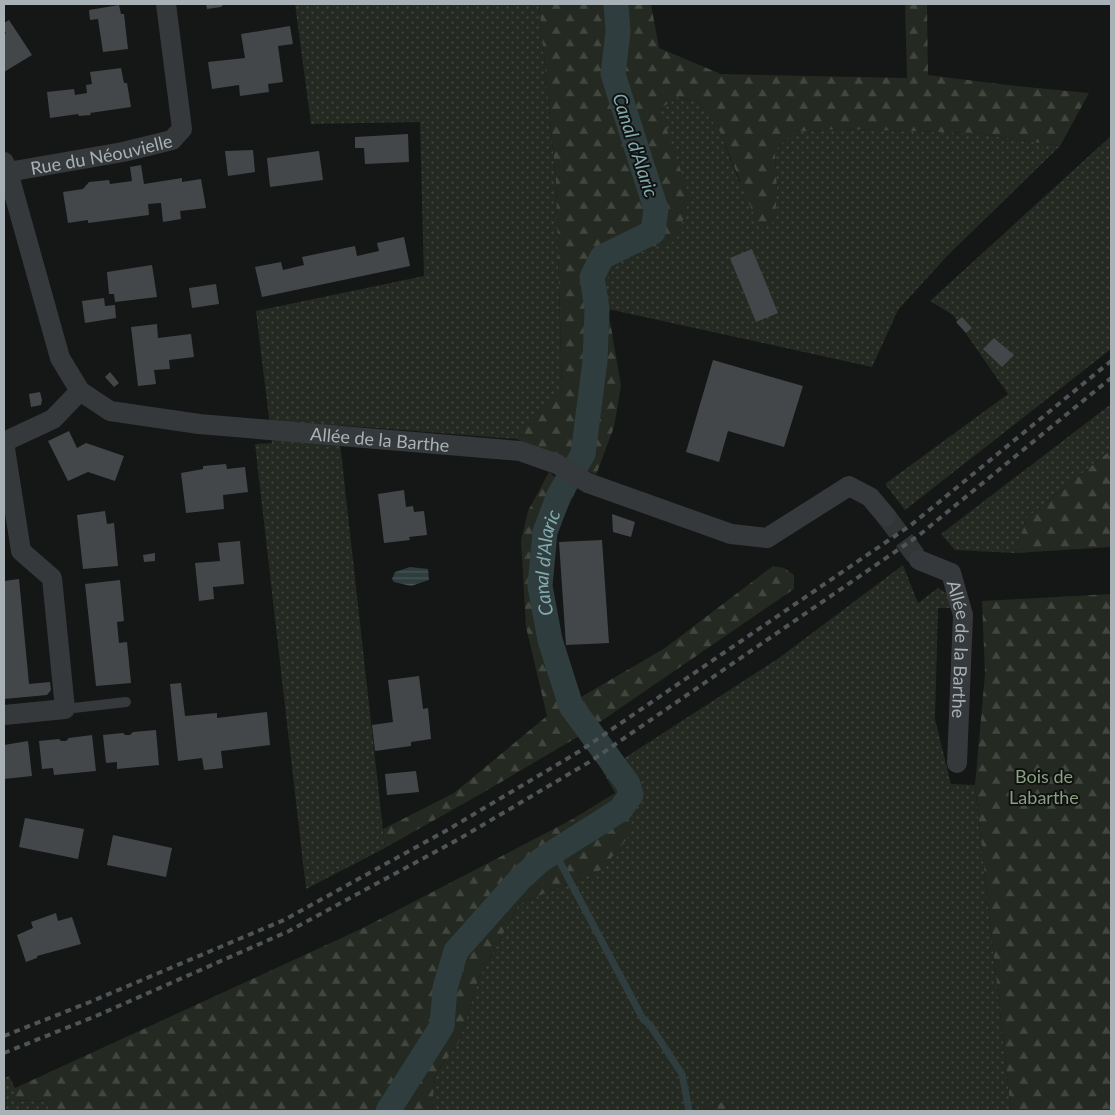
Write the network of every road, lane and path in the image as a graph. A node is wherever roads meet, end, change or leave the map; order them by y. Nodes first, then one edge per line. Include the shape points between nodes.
1 (166, 4) edge
2 (6, 167) edge
3 (80, 391) junction
4 (4, 442) edge
5 (886, 516) tunnel mouth
6 (919, 560) tunnel mouth
7 (126, 702) dead end
8 (65, 709) junction
9 (4, 715) edge
10 (957, 763) dead end

1 - 2 street, Rue du Néouvielle via 182,129 172,140 123,152
2 - 3 street, Allée de la Barthe via 60,358
3 - 4 street via 53,419
3 - 5 street, Allée de la Barthe via 110,411 167,420 520,452 557,464 588,483 731,534 767,538 849,486 870,497
4 - 8 street via 21,551 52,578
6 - 10 street, Allée de la Barthe via 951,573 962,608
7 - 8 lane
8 - 9 street

